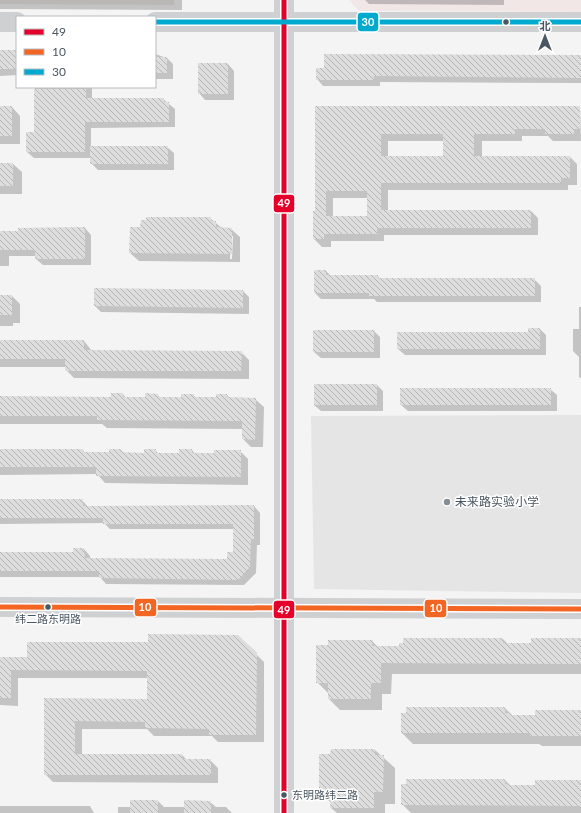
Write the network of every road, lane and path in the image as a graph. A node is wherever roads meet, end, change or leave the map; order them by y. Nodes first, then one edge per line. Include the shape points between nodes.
1 (284, 0) edge
2 (0, 22) edge
3 (16, 22) edge
4 (156, 22) edge
5 (284, 22) junction
6 (581, 22) edge
7 (0, 606) edge
8 (284, 608) junction
9 (581, 609) edge
10 (284, 813) edge

1 - 5 street
2 - 3 street
4 - 5 street
5 - 6 street
5 - 8 street
7 - 8 street
8 - 9 street
8 - 10 street

